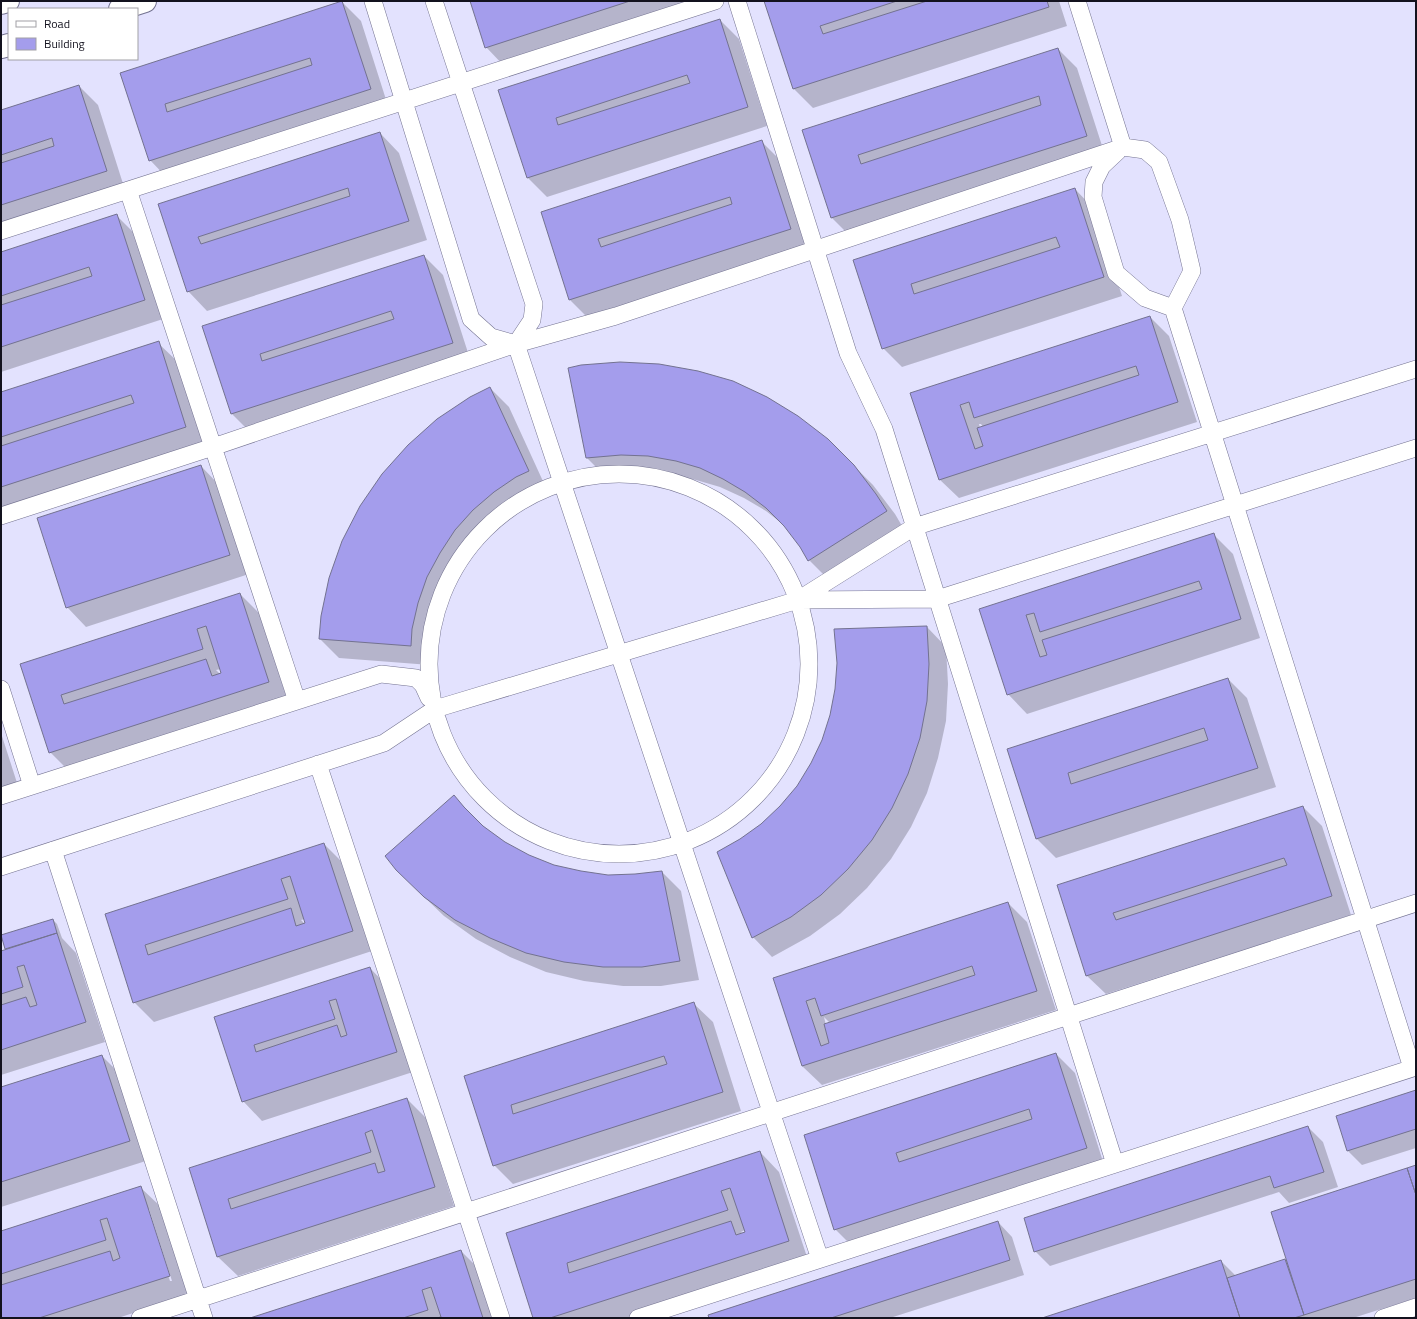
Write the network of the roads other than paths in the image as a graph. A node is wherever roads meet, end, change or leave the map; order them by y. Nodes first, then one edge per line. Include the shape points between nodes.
1 (8, 1) edge
2 (145, 1) edge
3 (373, 1) edge
4 (434, 1) edge
5 (715, 1) edge
6 (736, 1) edge
7 (1077, 1) edge
8 (1, 3) edge
9 (123, 8) edge
10 (461, 83) junction
11 (404, 101) junction
12 (1123, 147) junction
13 (128, 190) junction
14 (1, 231) edge
15 (815, 249) junction
16 (1173, 308) junction
17 (516, 344) junction
18 (1416, 369) edge
19 (1212, 433) junction
20 (213, 447) junction
21 (1416, 448) edge
22 (562, 483) junction
23 (1235, 504) junction
24 (1, 516) edge
25 (914, 527) junction
26 (937, 599) junction
27 (798, 600) junction
28 (619, 653) junction
29 (1, 689) edge
30 (297, 700) junction
31 (434, 709) junction
32 (318, 764) junction
33 (32, 786) junction
34 (1, 796) edge
35 (682, 843) junction
36 (53, 850) junction
37 (1, 867) edge
38 (1416, 903) edge
39 (1366, 919) junction
40 (1068, 1016) junction
41 (1414, 1067) edge
42 (771, 1112) junction
43 (1115, 1164) junction
44 (466, 1212) junction
45 (820, 1259) junction
46 (198, 1299) junction
47 (1416, 1307) edge
48 (140, 1318) edge
49 (204, 1318) edge
50 (501, 1318) edge
51 (638, 1318) edge
52 (1383, 1318) edge

1 - 8 street
2 - 9 street
3 - 11 lane
4 - 10 lane
5 - 10 lane
6 - 15 lane
7 - 12 lane
10 - 11 lane
10 - 17 lane via 534,304 532,320
11 - 13 lane
11 - 17 lane via 471,319 491,337
12 - 15 lane
12 - 16 lane via 1145,150 1158,162 1180,220 1192,271
12 - 16 lane via 1102,166 1094,182 1094,197 1116,273 1145,298
13 - 14 lane
13 - 20 lane
15 - 17 lane via 616,316
15 - 25 lane via 848,353 884,429
16 - 19 lane
17 - 20 lane
17 - 22 lane
18 - 19 lane
19 - 23 lane
19 - 25 lane
20 - 24 lane
20 - 30 lane
21 - 23 lane
22 - 27 lane via 599,475 630,474 680,484 713,498 737,514 759,534 777,556
22 - 28 lane
22 - 31 lane via 540,491 513,507 489,526 468,548 451,574 439,602 431,632 429,662
23 - 26 lane
23 - 39 lane
25 - 26 lane
25 - 27 lane
26 - 27 lane
26 - 40 lane
27 - 28 lane
27 - 35 lane via 808,637 810,666 806,702 789,750 774,775 732,817
28 - 31 lane
28 - 35 lane
29 - 33 lane
30 - 31 lane via 381,674 416,678 423,685
30 - 33 lane
31 - 32 lane via 384,743
31 - 35 lane via 450,752 466,777 486,801 510,820 536,835 564,846 622,854 652,851
32 - 36 lane
32 - 44 lane
33 - 34 lane
35 - 42 lane
36 - 37 lane
36 - 46 lane
38 - 39 lane
39 - 40 lane
39 - 41 lane
40 - 42 lane
40 - 43 lane
41 - 43 lane
42 - 44 lane
42 - 45 lane
43 - 45 lane
44 - 46 lane
44 - 50 lane
45 - 51 lane
46 - 48 lane
46 - 49 lane
47 - 52 lane

